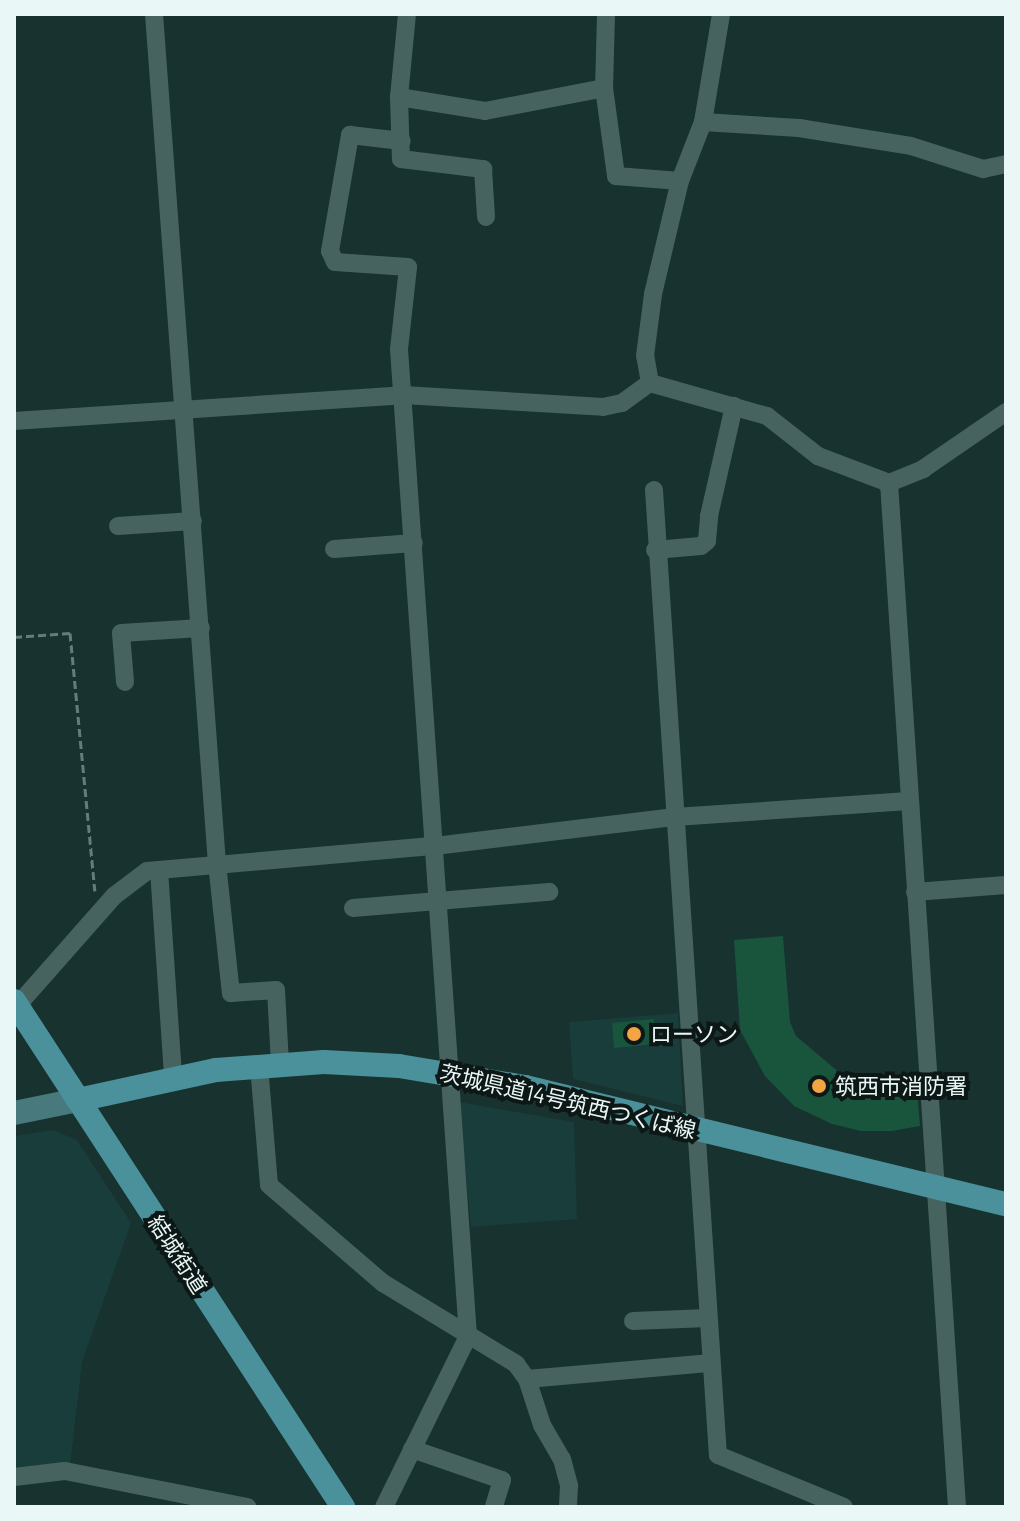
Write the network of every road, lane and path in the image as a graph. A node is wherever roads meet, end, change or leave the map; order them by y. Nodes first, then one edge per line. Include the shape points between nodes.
1 (154, 14) edge
2 (407, 14) edge
3 (606, 14) edge
4 (721, 14) edge
5 (604, 88) junction
6 (399, 97) junction
7 (703, 122) junction
8 (402, 141) junction
9 (1006, 164) edge
10 (680, 181) junction
11 (486, 217) dead end
12 (650, 383) junction
13 (403, 395) junction
14 (734, 406) junction
15 (186, 410) junction
16 (1006, 412) edge
17 (14, 421) edge
18 (889, 483) junction
19 (654, 490) dead end
20 (193, 521) junction
21 (118, 526) dead end
22 (414, 543) junction
23 (334, 549) dead end
24 (655, 550) junction
25 (201, 628) junction
26 (14, 637) edge
27 (125, 682) dead end
28 (908, 801) junction
29 (675, 817) junction
30 (435, 846) junction
31 (217, 863) junction
32 (159, 870) junction
33 (1006, 885) edge
34 (549, 892) dead end
35 (915, 892) junction
36 (439, 901) junction
37 (353, 908) dead end
38 (98, 915) junction
39 (16, 1003) edge
40 (270, 1065) junction
41 (452, 1073) junction
42 (173, 1077) junction
43 (78, 1100) junction
44 (14, 1113) edge
45 (695, 1130) junction
46 (935, 1187) junction
47 (1006, 1204) edge
48 (708, 1318) junction
49 (633, 1321) dead end
50 (468, 1336) junction
51 (711, 1363) junction
52 (527, 1379) junction
53 (412, 1449) junction
54 (14, 1477) edge
55 (247, 1507) edge
56 (343, 1507) edge
57 (384, 1507) edge
58 (494, 1507) edge
59 (568, 1507) edge
60 (844, 1507) edge
61 (957, 1507) edge

1 - 15 street
2 - 6 street
3 - 5 street
4 - 7 street
5 - 6 street via 485,111
5 - 10 street via 616,176
6 - 8 street
7 - 9 street via 799,128 911,146 983,169
7 - 10 street
8 - 11 street via 401,159 483,169
8 - 13 street via 350,135 330,251 335,262 408,267 399,349
10 - 12 street via 653,294 645,356
12 - 13 street via 622,403 603,407
12 - 14 street
13 - 15 street
13 - 22 street
14 - 18 street via 767,416 818,456
14 - 24 street via 707,541
15 - 17 street
15 - 20 street
16 - 18 street via 923,469
18 - 28 street
19 - 24 street
20 - 21 street
20 - 25 street
22 - 23 street
22 - 30 street
24 - 29 street
25 - 27 street via 121,633
25 - 31 street
26 - 38 path via 70,633
28 - 29 street
28 - 35 street
29 - 30 street
29 - 45 street
30 - 31 street
30 - 36 street
31 - 32 street
31 - 40 street via 231,993 276,990
32 - 38 street via 147,871
32 - 42 street
33 - 35 street
34 - 36 street
35 - 46 street
36 - 37 street
36 - 41 street
38 - 39 street
39 - 43 main road, 結城街道
40 - 41 main road, 茨城県道14号筑西つくば線 via 374,1064
40 - 42 main road, 茨城県道14号筑西つくば線
40 - 50 street via 269,1185 383,1283
41 - 45 main road, 茨城県道14号筑西つくば線
41 - 50 street
42 - 43 main road, 茨城県道14号筑西つくば線
43 - 44 main road
43 - 56 main road, 結城街道
45 - 46 main road, 茨城県道14号筑西つくば線
45 - 48 street
46 - 47 main road, 茨城県道14号筑西つくば線
46 - 61 street
48 - 49 street
48 - 51 street
50 - 52 street via 516,1364
50 - 53 street
51 - 52 street
51 - 60 street via 718,1455
52 - 59 street via 542,1425 562,1459
53 - 57 street
53 - 58 street via 502,1480
54 - 55 street via 65,1471

